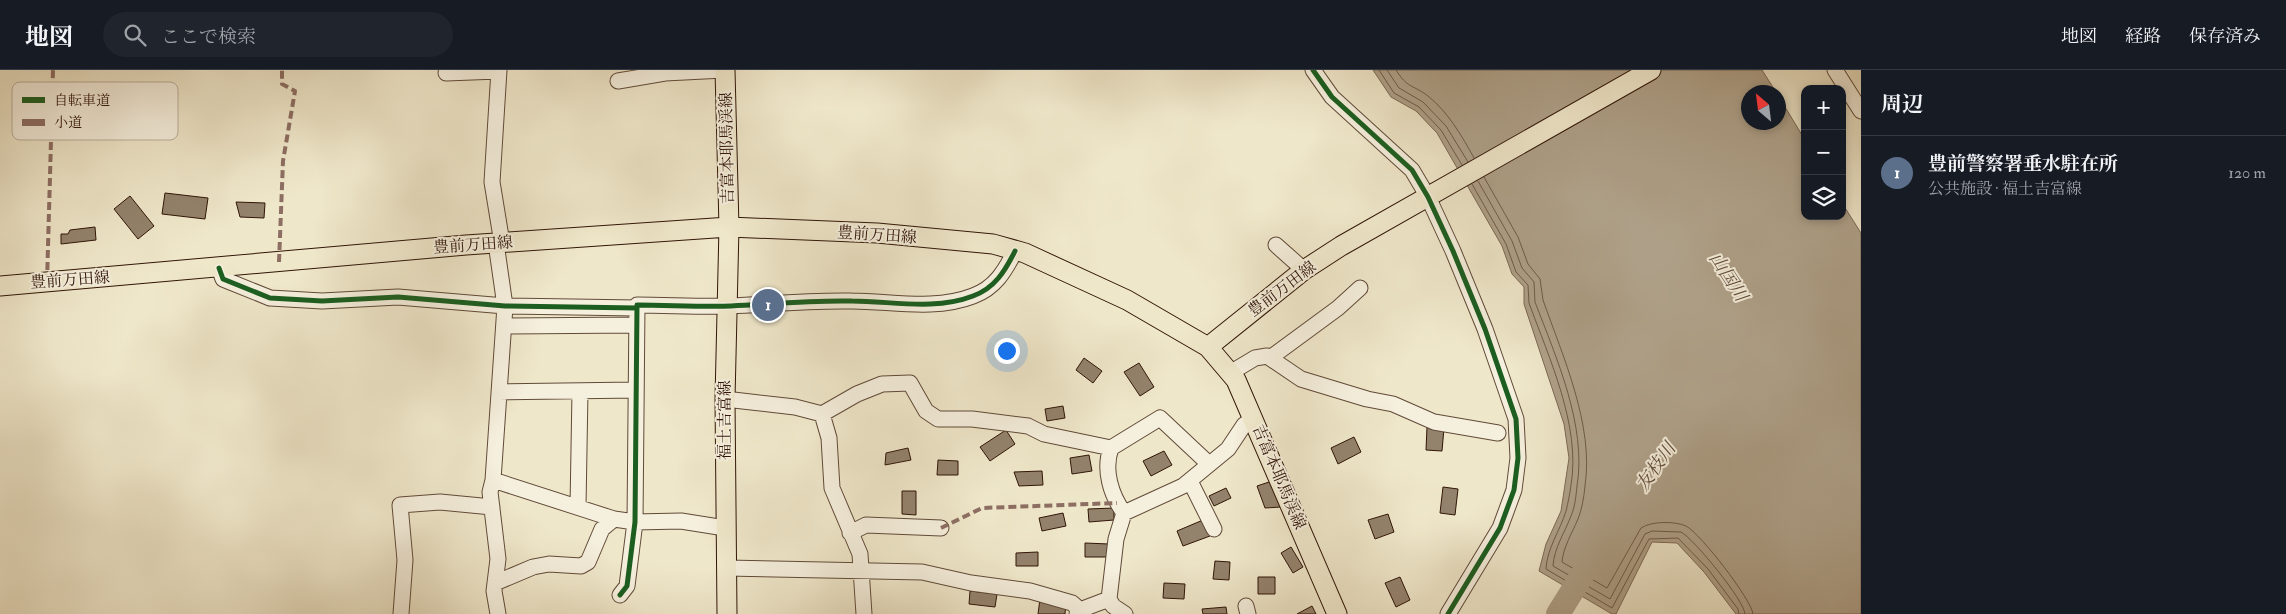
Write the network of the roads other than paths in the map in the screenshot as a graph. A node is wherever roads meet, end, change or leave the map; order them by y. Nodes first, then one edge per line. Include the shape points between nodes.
1 (725, 70) edge
2 (1314, 70) edge
3 (1651, 70) edge
4 (1835, 70) edge
5 (499, 71) edge
6 (663, 71) edge
7 (446, 73) dead end
8 (618, 81) dead end
9 (1861, 111) edge
10 (1433, 194) junction
11 (729, 227) junction
12 (499, 243) junction
13 (1276, 245) dead end
14 (1015, 250) junction
15 (220, 268) junction
16 (1304, 270) junction
17 (0, 286) edge
18 (1360, 288) dead end
19 (505, 306) junction
20 (728, 306) junction
21 (637, 308) junction
22 (636, 325) junction
23 (504, 326) junction
24 (1208, 347) junction
25 (1270, 358) junction
26 (1230, 373) junction
27 (580, 390) junction
28 (636, 390) junction
29 (499, 392) junction
30 (725, 399) junction
31 (822, 414) junction
32 (1254, 418) junction
33 (1498, 433) dead end
34 (1111, 448) junction
35 (1210, 464) junction
36 (493, 480) junction
37 (1190, 481) junction
38 (492, 507) junction
39 (578, 507) junction
40 (1124, 513) junction
41 (614, 519) junction
42 (635, 522) junction
43 (726, 528) junction
44 (941, 528) dead end
45 (1214, 529) dead end
46 (850, 533) junction
47 (726, 568) junction
48 (861, 570) junction
49 (496, 583) junction
50 (620, 595) dead end
51 (1109, 599) junction
52 (1078, 612) edge
53 (401, 614) edge
54 (498, 614) edge
55 (727, 614) edge
56 (864, 614) edge
57 (1125, 614) edge
58 (1338, 614) edge
59 (1448, 614) edge

1 - 6 street
1 - 11 main road, 吉富本耶馬渓線
2 - 10 street via 1332,97 1412,170
3 - 10 main road, 豊前万田線
4 - 9 street
5 - 7 street
5 - 12 street via 492,182
6 - 8 street
10 - 16 main road, 豊前万田線
10 - 59 street via 1516,419 1518,458 1514,490 1500,528
11 - 12 main road, 豊前万田線
11 - 14 main road, 豊前万田線 via 877,234 993,244
11 - 20 main road, 福土吉富線
12 - 15 main road, 豊前万田線
12 - 19 street
13 - 16 street
14 - 20 street via 1004,273 991,286 953,302 932,305 851,300
14 - 24 main road, 豊前万田線 via 1127,300
15 - 17 main road, 豊前万田線
15 - 19 street via 223,279 270,298 322,301 398,297
16 - 24 main road, 豊前万田線
18 - 25 street
19 - 21 street
19 - 23 street
20 - 21 street via 637,305
20 - 30 main road, 福土吉富線
21 - 22 street
22 - 23 street
22 - 28 street
23 - 29 street
24 - 26 main road, 吉富本耶馬渓線
25 - 26 street via 1255,358
25 - 33 street via 1301,379 1393,404 1434,422
26 - 32 main road, 吉富本耶馬渓線
27 - 28 street
27 - 29 street
27 - 39 street
28 - 42 street
29 - 36 street
30 - 31 street via 795,407
30 - 43 main road, 福土吉富線
31 - 34 street via 882,384 910,382 926,411 938,419 972,419 1028,426 1044,434
31 - 46 street via 829,438 832,488
32 - 35 street
32 - 58 main road, 吉富本耶馬渓線
34 - 35 street via 1160,418
34 - 40 street via 1107,461 1114,499
35 - 37 street
36 - 38 street via 490,492
36 - 39 street
37 - 40 street
37 - 45 street
38 - 49 street via 498,559
38 - 53 street via 440,502 400,505 405,560
39 - 41 street
40 - 51 street via 1116,539
41 - 42 street
41 - 49 street via 602,529 588,562 581,566 549,564 533,567
42 - 43 street via 681,521
42 - 50 street via 627,586
43 - 47 main road, 福土吉富線
44 - 46 street via 866,525
46 - 48 street via 860,554
47 - 48 street
47 - 55 main road, 福土吉富線
48 - 52 street via 922,572 971,583 1030,590 1072,604
48 - 56 street
49 - 54 street
51 - 52 street
51 - 57 street

